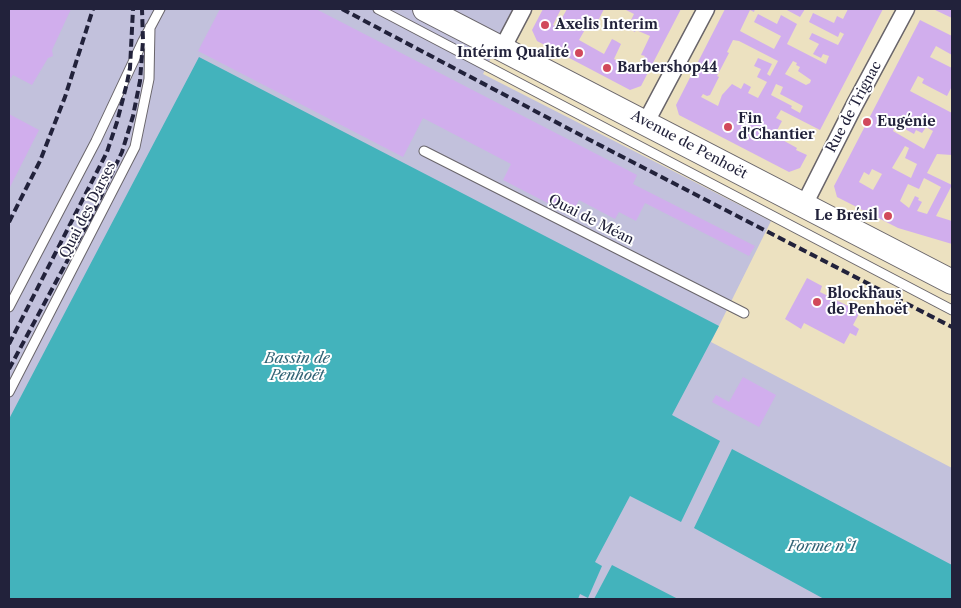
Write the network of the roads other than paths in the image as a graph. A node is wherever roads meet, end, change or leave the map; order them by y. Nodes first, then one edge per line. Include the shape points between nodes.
1 (160, 9) edge
2 (378, 9) edge
3 (425, 9) edge
4 (523, 9) edge
5 (706, 9) edge
6 (906, 9) edge
7 (150, 27) junction
8 (502, 49) junction
9 (646, 122) junction
10 (424, 151) dead end
11 (804, 205) junction
12 (952, 282) edge
13 (9, 307) edge
14 (952, 310) edge
15 (744, 313) dead end
16 (9, 392) edge

1 - 7 lane, Quai des Darses
2 - 14 lane
3 - 8 main road, Avenue de Penhoët
4 - 8 street
5 - 9 street
6 - 11 street, Rue de Trignac
7 - 13 lane, Quai des Darses via 96,141
7 - 16 lane, Quai des Darses via 149,79 135,147
8 - 9 main road, Avenue de Penhoët
9 - 11 main road, Avenue de Penhoët
10 - 15 lane, Quai de Méan
11 - 12 main road, Avenue de Penhoët

